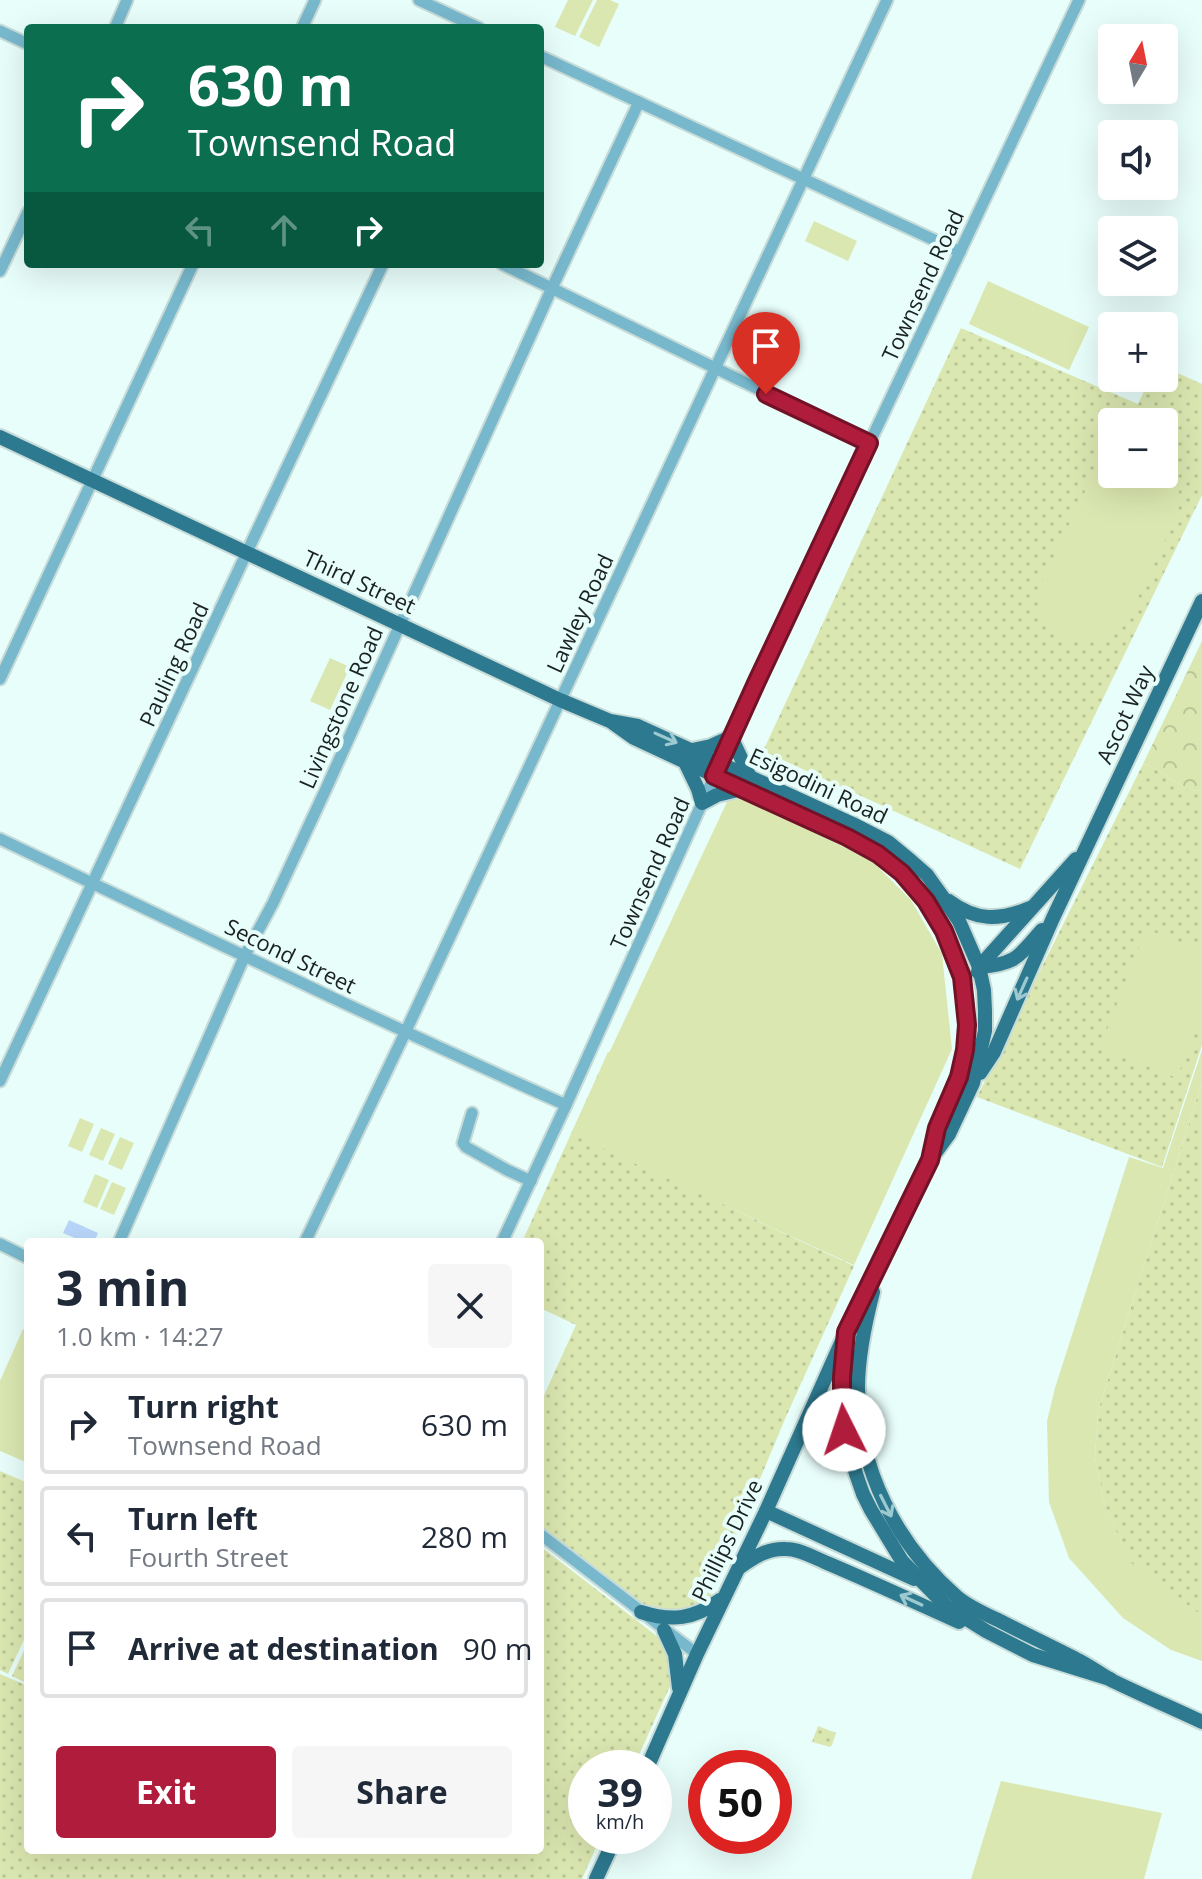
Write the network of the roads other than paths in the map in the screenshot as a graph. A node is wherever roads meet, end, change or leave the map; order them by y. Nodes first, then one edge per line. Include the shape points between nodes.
1 (127, 0) edge
2 (315, 0) edge
3 (419, 0) edge
4 (887, 0) edge
5 (1079, 0) edge
6 (117, 24) edge
7 (304, 24) edge
8 (470, 24) edge
9 (0, 31) edge
10 (24, 42) edge
11 (544, 58) edge
12 (639, 102) junction
13 (803, 179) junction
14 (24, 220) edge
15 (960, 252) junction
16 (191, 268) edge
17 (381, 268) edge
18 (510, 268) edge
19 (0, 271) edge
20 (552, 288) junction
21 (714, 369) junction
22 (0, 437) edge
23 (869, 443) junction
24 (92, 479) junction
25 (247, 552) junction
26 (1202, 601) edge
27 (400, 624) junction
28 (0, 679) edge
29 (560, 700) junction
30 (731, 737) junction
31 (688, 756) junction
32 (717, 769) junction
33 (746, 783) junction
34 (702, 803) junction
35 (0, 839) edge
36 (1087, 846) junction
37 (93, 884) junction
38 (942, 896) junction
39 (926, 901) junction
40 (1034, 906) junction
41 (1053, 918) junction
42 (245, 955) junction
43 (979, 967) junction
44 (405, 1033) junction
45 (965, 1050) junction
46 (0, 1081) edge
47 (973, 1083) junction
48 (566, 1105) junction
49 (472, 1113) dead end
50 (930, 1160) junction
51 (531, 1181) junction
52 (121, 1238) edge
53 (307, 1238) edge
54 (504, 1238) edge
55 (0, 1244) edge
56 (24, 1256) edge
57 (879, 1266) junction
58 (846, 1332) junction
59 (766, 1511) junction
60 (544, 1537) edge
61 (737, 1570) junction
62 (922, 1583) junction
63 (723, 1597) junction
64 (958, 1598) junction
65 (641, 1612) junction
66 (664, 1630) junction
67 (697, 1654) junction
68 (1033, 1655) junction
69 (1110, 1679) junction
70 (680, 1693) junction
71 (1202, 1722) edge
72 (655, 1750) edge
73 (608, 1854) edge
74 (596, 1879) edge

1 - 6 street
2 - 7 street
3 - 8 street
4 - 13 street, Lawley Road
5 - 15 street, Townsend Road
9 - 10 street
11 - 12 street
12 - 13 street
12 - 20 street, Livingstone Road
13 - 15 street
13 - 21 street, Lawley Road
14 - 19 street
15 - 23 street, Townsend Road
16 - 24 street
17 - 25 street, Pauling Road
18 - 20 street
20 - 21 street
20 - 27 street, Livingstone Road
21 - 23 street
21 - 29 street, Lawley Road
22 - 24 main road, Third Street
23 - 30 street, Townsend Road
24 - 25 main road, Third Street
24 - 28 street
25 - 27 main road, Third Street
25 - 37 street, Pauling Road
26 - 36 main road, Ascot Way
27 - 29 main road, Third Street
27 - 42 street, Livingstone Road
29 - 31 main road, Third Street via 610,721 638,726
29 - 44 street, Lawley Road
30 - 31 main road
30 - 32 street, Townsend Road
30 - 33 main road
31 - 32 main road, Third Street
31 - 34 main road
32 - 33 main road, Esigodini Road
32 - 34 street, Townsend Road
33 - 34 main road
33 - 38 main road, Esigodini Road via 888,842 927,875
33 - 39 main road, Esigodini Road via 878,854
34 - 48 street, Townsend Road
35 - 37 street, Second Street
36 - 40 main road
36 - 41 main road, Ascot Way
37 - 42 street, Second Street
37 - 46 street, Pauling Road
38 - 40 main road via 982,917 1007,916
38 - 43 main road, Esigodini Road
39 - 43 main road via 942,912
39 - 45 main road, Esigodini Road via 962,977
40 - 43 main road
41 - 43 main road via 1012,961
41 -> 47 main road via 994,1052
42 - 44 street, Second Street
42 - 52 street, Livingstone Road
43 - 45 main road via 975,1026
43 - 47 main road, Esigodini Road via 985,1031
44 - 48 street, Second Street
44 - 53 street, Lawley Road
45 - 50 main road, Esigodini Road
47 - 50 main road, Esigodini Road
48 - 51 street, Townsend Road
49 - 51 street via 466,1147
50 - 57 main road, Esigodini Road
51 - 54 street, Townsend Road
55 - 56 street
57 - 58 main road, Esigodini Road
57 -> 64 main road, Esigodini Road via 864,1329 858,1388 867,1459 896,1525
58 - 59 main road, Phillips Drive
58 - 62 main road, Esigodini Road via 842,1406 856,1474 889,1542
59 - 61 main road, Phillips Drive
59 - 62 main road
60 - 65 street
61 - 63 main road, Phillips Drive
68 -> 61 main road via 797,1551 764,1552
62 - 64 main road
62 - 68 main road, Esigodini Road via 946,1606
63 - 65 main road via 688,1617
63 - 67 main road, Phillips Drive
64 - 69 main road, Esigodini Road
65 - 66 street
66 - 67 street
66 - 70 main road via 675,1654
67 - 70 main road, Phillips Drive
68 - 69 main road, Esigodini Road
69 - 71 main road, Esigodini Road
70 - 72 main road, Phillips Drive
73 - 74 main road

